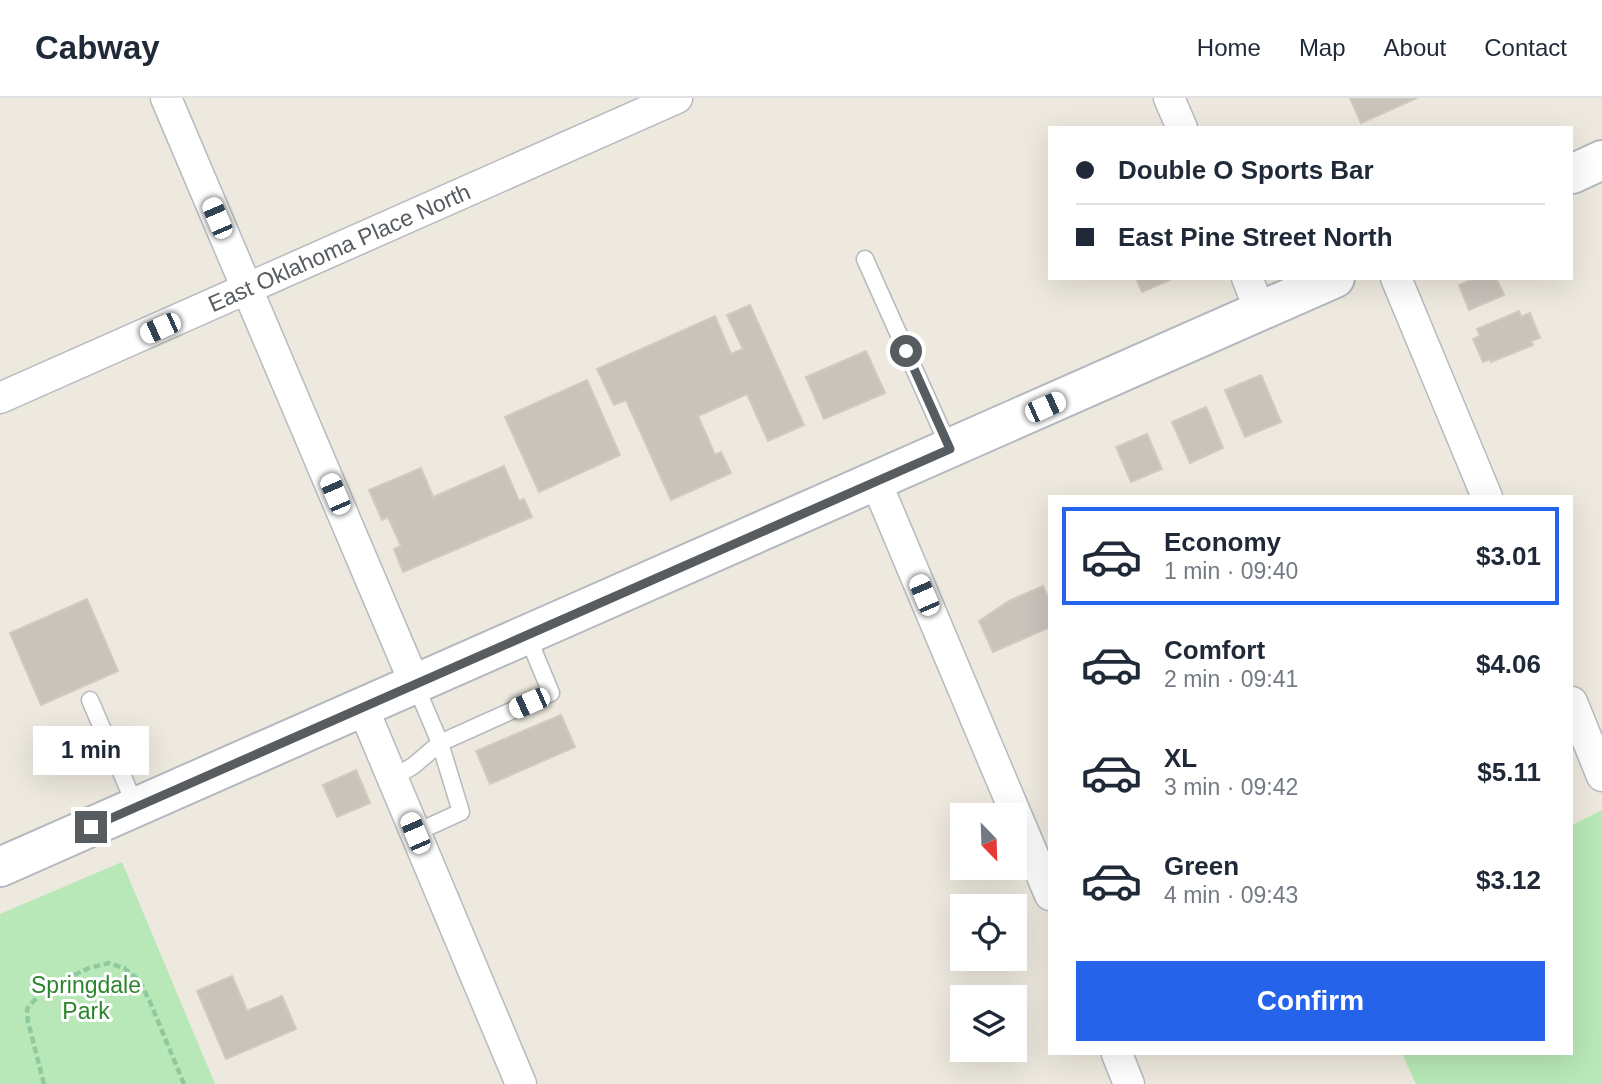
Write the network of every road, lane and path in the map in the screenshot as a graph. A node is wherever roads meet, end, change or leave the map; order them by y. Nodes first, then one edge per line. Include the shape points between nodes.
1 (166, 98) edge
2 (677, 98) edge
3 (1169, 98) edge
4 (1181, 126) edge
5 (1602, 160) edge
6 (1573, 174) edge
7 (865, 258) dead end
8 (1325, 280) edge
9 (1397, 280) edge
10 (248, 289) junction
11 (1253, 294) edge
12 (0, 398) edge
13 (950, 449) junction
14 (876, 482) junction
15 (1486, 495) edge
16 (527, 635) junction
17 (415, 684) junction
18 (90, 700) dead end
19 (1573, 704) edge
20 (363, 708) junction
21 (440, 743) junction
22 (1602, 776) edge
23 (392, 778) junction
24 (136, 807) junction
25 (415, 833) junction
26 (0, 867) edge
27 (1048, 890) edge
28 (1116, 1055) edge
29 (44, 1084) edge
30 (184, 1084) edge
31 (521, 1084) edge
32 (1129, 1084) edge

1 - 10 street
2 - 10 street, East Oklahoma Place North
3 - 4 street
5 - 6 main road
7 - 13 lane
8 - 11 main road
9 - 15 street
10 - 12 street, East Oklahoma Place North
10 - 17 street
11 - 13 main road
13 - 14 main road
14 - 16 main road
14 - 27 street
16 - 17 main road
16 - 21 lane via 551,693
17 - 20 main road
17 - 21 lane
18 - 24 lane
19 - 22 street
20 - 23 street
20 - 24 main road
21 - 23 lane
21 - 25 lane via 460,812
23 - 25 street
24 - 26 main road
25 - 31 street
28 - 32 street
29 - 30 path via 27,1009 43,990 109,963 139,981

